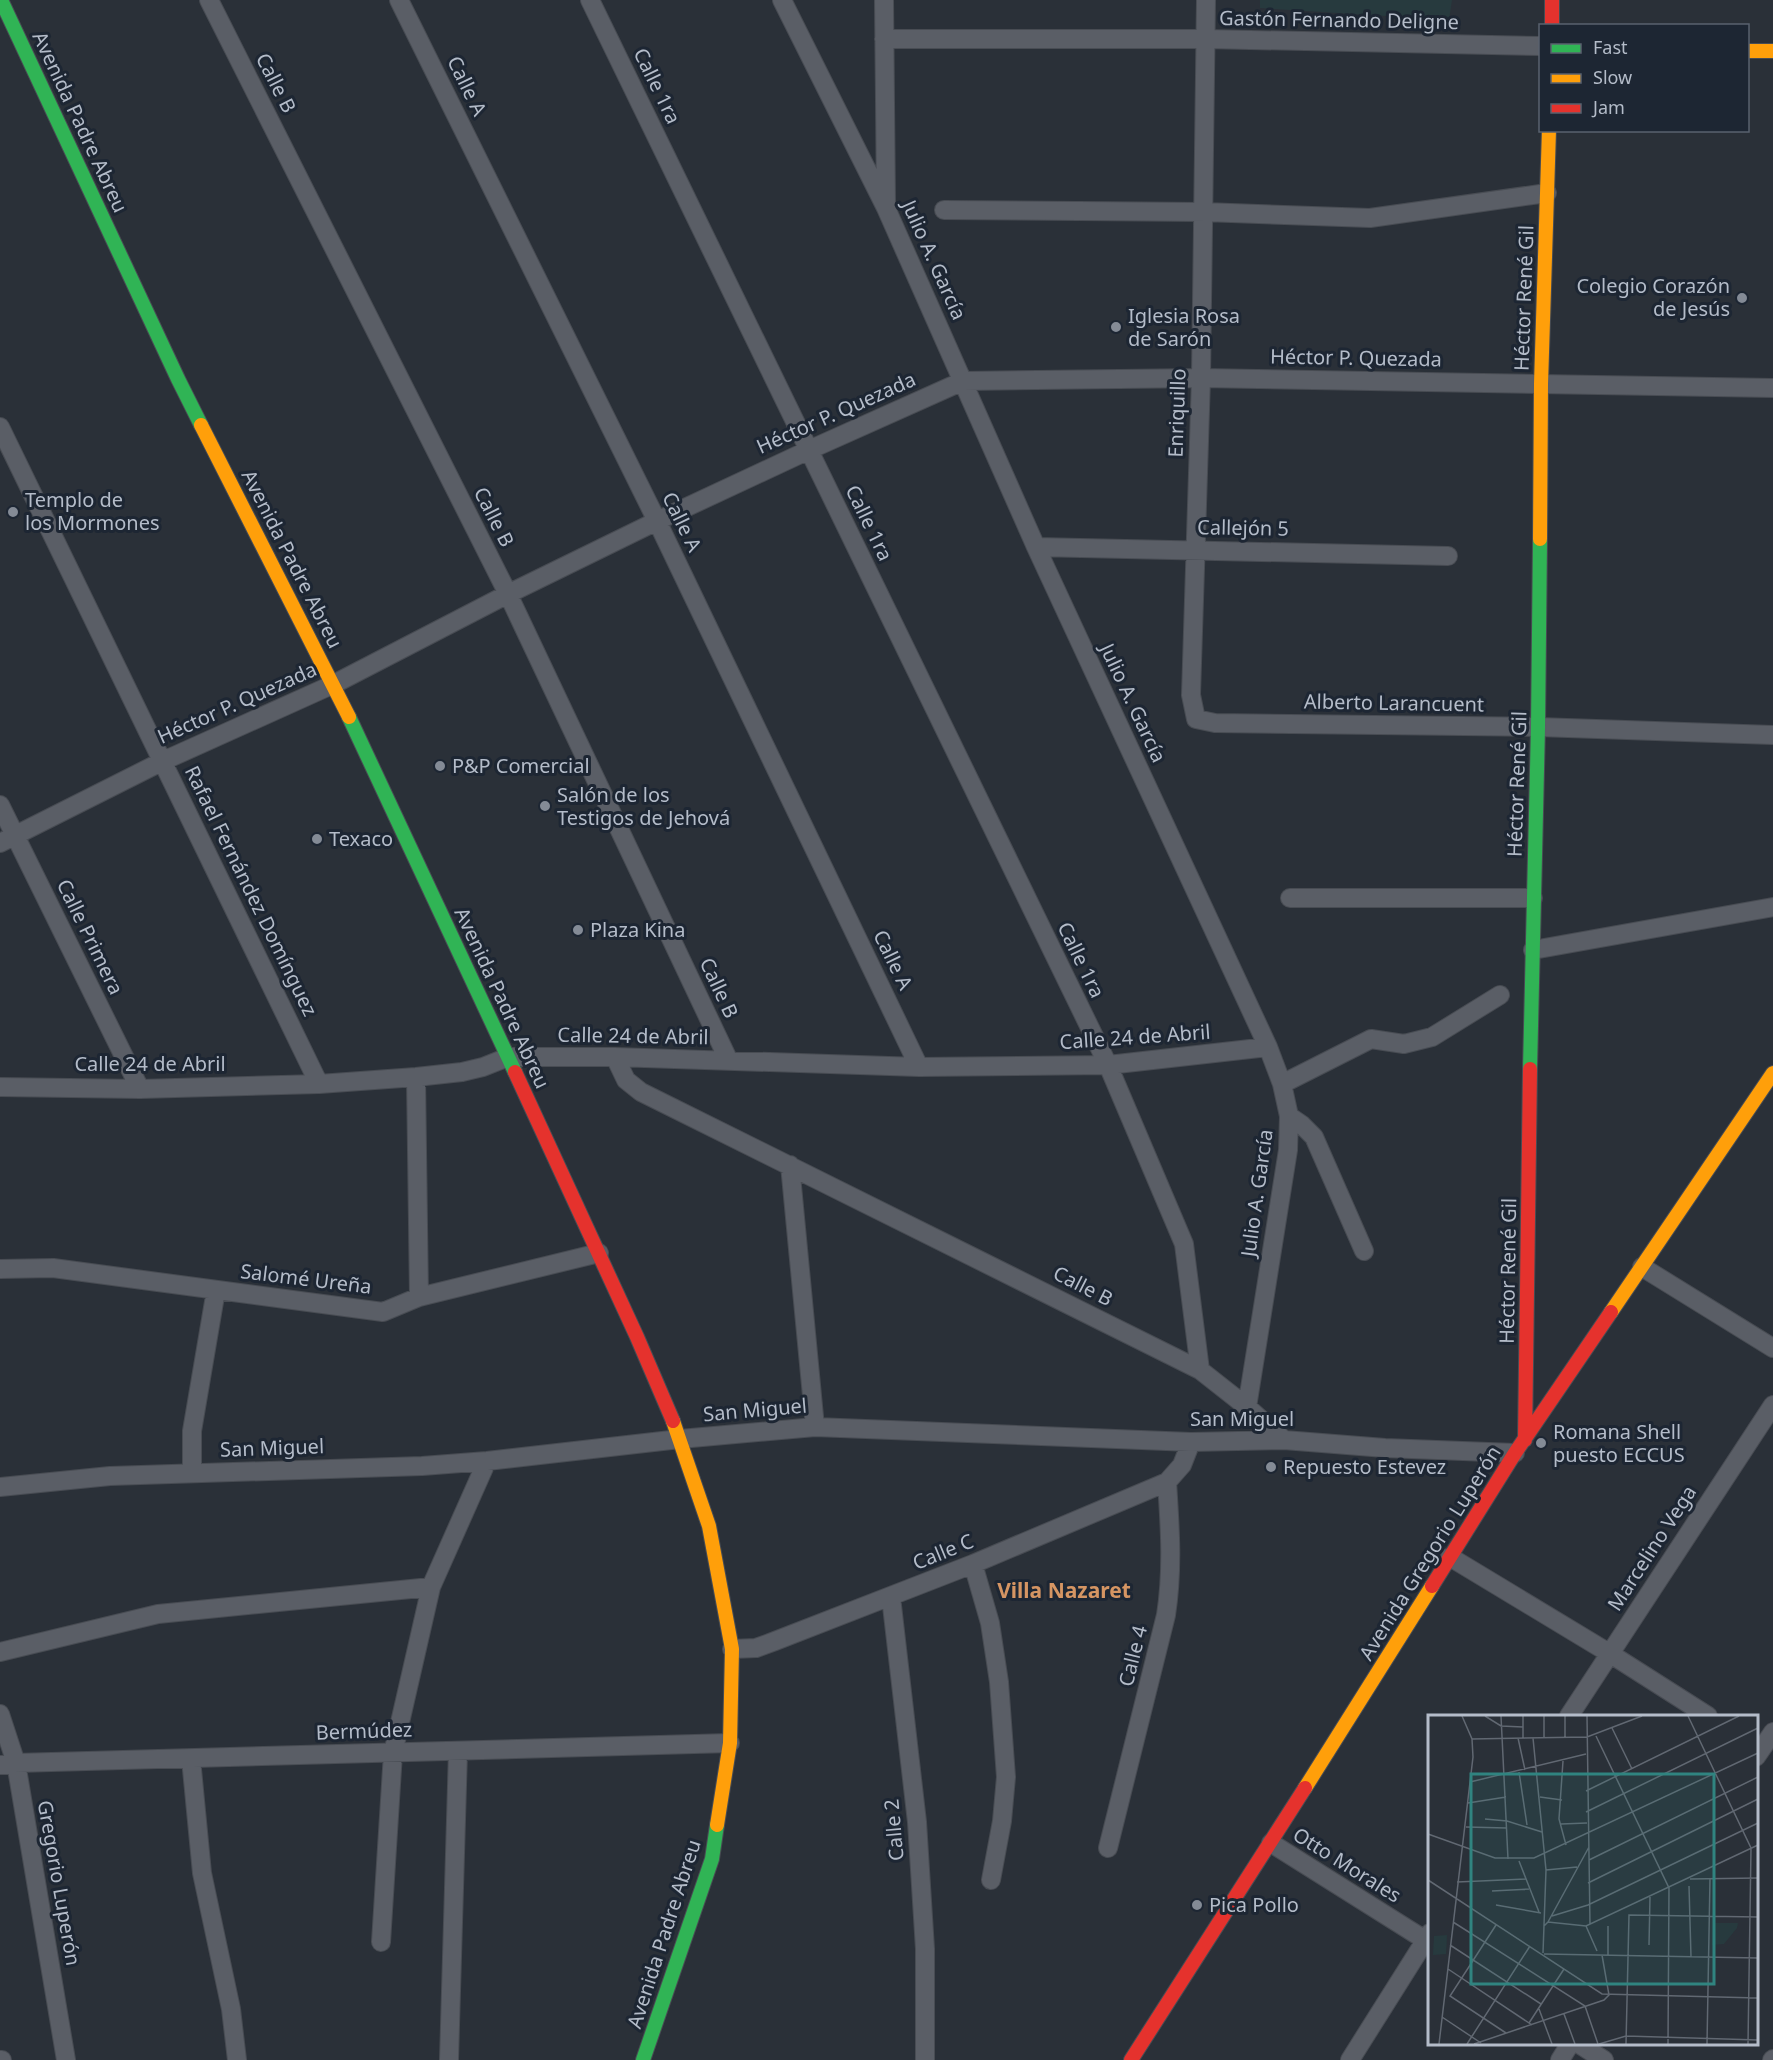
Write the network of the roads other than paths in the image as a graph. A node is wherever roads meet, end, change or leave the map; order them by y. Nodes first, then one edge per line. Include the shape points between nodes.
1 (1, 0) edge
2 (209, 0) edge
3 (399, 0) edge
4 (590, 0) edge
5 (782, 0) edge
6 (884, 0) edge
7 (1206, 0) edge
8 (1552, 0) edge
9 (1552, 24) edge
10 (884, 39) junction
11 (1206, 39) junction
12 (1539, 46) edge
13 (1749, 51) edge
14 (1773, 51) edge
15 (1549, 132) edge
16 (1547, 193) junction
17 (886, 208) junction
18 (944, 210) dead end
19 (1204, 212) junction
20 (1201, 378) junction
21 (963, 381) junction
22 (1541, 384) junction
23 (1773, 388) edge
24 (0, 428) edge
25 (809, 450) junction
26 (657, 521) junction
27 (1036, 546) junction
28 (1196, 550) junction
29 (1448, 556) dead end
30 (508, 594) junction
31 (333, 684) junction
32 (1196, 719) joint
33 (1539, 727) junction
34 (1773, 735) edge
35 (163, 761) junction
36 (0, 804) edge
37 (7, 839) edge
38 (1290, 898) dead end
39 (1533, 898) junction
40 (1773, 908) edge
41 (1533, 950) junction
42 (1500, 995) dead end
43 (1268, 1047) junction
44 (508, 1057) junction
45 (615, 1057) junction
46 (728, 1059) junction
47 (1108, 1065) junction
48 (919, 1067) junction
49 (1773, 1073) edge
50 (416, 1077) junction
51 (319, 1084) junction
52 (1282, 1084) junction
53 (0, 1087) edge
54 (140, 1089) junction
55 (1289, 1116) junction
56 (790, 1165) junction
57 (1364, 1251) dead end
58 (599, 1253) junction
59 (1642, 1266) junction
60 (0, 1269) edge
61 (216, 1290) junction
62 (420, 1297) junction
63 (1773, 1348) edge
64 (1200, 1370) junction
65 (1773, 1406) edge
66 (1247, 1407) junction
67 (815, 1427) junction
68 (680, 1439) junction
69 (1284, 1440) junction
70 (1191, 1442) junction
71 (1520, 1446) junction
72 (487, 1461) junction
73 (192, 1473) junction
74 (1167, 1482) junction
75 (0, 1488) edge
76 (1450, 1557) junction
77 (973, 1564) junction
78 (431, 1587) junction
79 (891, 1597) junction
80 (732, 1648) junction
81 (0, 1652) edge
82 (1609, 1653) junction
83 (0, 1714) edge
84 (1570, 1715) edge
85 (1706, 1715) edge
86 (1773, 1732) edge
87 (730, 1743) junction
88 (458, 1751) junction
89 (393, 1753) junction
90 (1762, 1754) edge
91 (191, 1759) junction
92 (8, 1764) edge
93 (1271, 1843) junction
94 (1108, 1848) dead end
95 (991, 1880) dead end
96 (1428, 1939) edge
97 (381, 1942) dead end
98 (1569, 2045) edge
99 (1582, 2045) edge
100 (66, 2060) edge
101 (237, 2060) edge
102 (449, 2060) edge
103 (644, 2060) edge
104 (925, 2060) edge
105 (1131, 2060) edge
106 (1350, 2060) edge
107 (1560, 2060) edge
108 (1604, 2060) edge

1 - 31 main road, Avenida Padre Abreu via 178,379
2 - 30 street, Calle B
3 - 26 street, Calle A
4 - 25 street, Calle 1ra
5 - 17 street, Julio A. García
6 - 10 street
7 - 11 street, Enriquillo
8 - 9 main road
10 - 11 street, Gastón Fernando Deligne
10 - 17 street
11 - 12 street, Gastón Fernando Deligne
11 - 19 street, Enriquillo
13 - 14 main road
15 - 16 main road, Héctor René Gil
16 - 19 street via 1370,218
16 - 22 main road, Héctor René Gil
17 - 21 street, Julio A. García
18 - 19 street
19 - 20 street, Enriquillo
20 - 21 street, Héctor P. Quezada
20 - 22 street, Héctor P. Quezada
20 - 28 street, Enriquillo
21 - 25 street, Héctor P. Quezada
21 - 27 street, Julio A. García
22 - 23 street, Héctor P. Quezada
22 - 33 main road, Héctor René Gil
24 - 35 street, Rafael Fernández Domínguez
25 - 26 street, Héctor P. Quezada
25 - 47 street, Calle 1ra
26 - 30 street, Héctor P. Quezada
26 - 48 street, Calle A
27 - 28 street, Callejón 5
27 - 43 street, Julio A. García
28 - 29 street, Callejón 5
28 - 32 street, Enriquillo via 1191,695
30 - 31 street, Héctor P. Quezada
30 - 46 street, Calle B
31 - 35 street, Héctor P. Quezada
31 - 44 main road, Avenida Padre Abreu
32 - 33 street, Alberto Larancuent via 1215,723
33 - 34 street, Alberto Larancuent
33 - 39 main road, Héctor René Gil
35 - 37 street, Héctor P. Quezada
35 - 51 street, Rafael Fernández Domínguez
36 - 37 street, Calle Primera
37 - 54 street, Calle Primera
38 - 39 street
39 - 41 main road, Héctor René Gil
40 - 41 street
41 - 71 main road, Héctor René Gil
42 - 52 street via 1432,1037 1404,1044 1371,1039
43 - 47 street, Calle 24 de Abril
43 - 52 street, Julio A. García
44 - 45 street, Calle 24 de Abril
44 - 50 street, Calle 24 de Abril via 483,1067
44 - 58 main road, Avenida Padre Abreu
45 - 46 street, Calle 24 de Abril
45 - 56 street, Calle B via 626,1080 641,1092
46 - 48 street, Calle 24 de Abril
47 - 48 street, Calle 24 de Abril
47 - 64 street, Calle 1ra via 1184,1244
49 - 59 main road, Avenida Gregorio Luperón
50 - 51 street, Calle 24 de Abril
50 - 62 street
51 - 54 street, Calle 24 de Abril
52 - 55 street, Julio A. García
53 - 54 street, Calle 24 de Abril
55 - 57 street via 1314,1137
55 - 66 street, Julio A. García via 1288,1150
56 - 64 street, Calle B
56 - 67 street
58 - 62 street, Salomé Ureña
58 - 68 main road, Avenida Padre Abreu
59 - 63 street
59 - 71 main road, Avenida Gregorio Luperón
60 - 61 street, Salomé Ureña via 53,1268
61 - 62 street, Salomé Ureña via 383,1312
61 - 73 street via 192,1431
64 - 66 street, Calle B
65 - 82 street, Marcelino Vega
66 - 69 street
67 - 68 street, San Miguel
67 - 70 street, San Miguel
68 - 72 street, San Miguel
68 - 80 main road, Avenida Padre Abreu via 709,1526
69 - 70 street, San Miguel
69 - 71 street, San Miguel via 1385,1448
70 - 74 street via 1182,1465
71 - 76 main road, Avenida Gregorio Luperón
72 - 73 street, San Miguel
72 - 78 street
73 - 75 street, San Miguel via 110,1476
74 - 77 street, Calle C
74 - 94 street, Calle 4 via 1171,1585
76 - 82 street
76 - 93 main road, Avenida Gregorio Luperón
77 - 79 street, Calle C
77 - 95 street via 990,1623 1006,1777
78 - 81 street via 158,1614
78 - 89 street
79 - 80 street, Calle C via 756,1648
79 - 104 street, Calle 2 via 917,1822 925,1949
80 - 87 main road, Avenida Padre Abreu
82 - 84 street, Marcelino Vega
82 - 85 street
83 - 92 street, Gregorio Luperón
86 - 90 street
87 - 88 street, Bermúdez
87 - 103 main road, Avenida Padre Abreu via 712,1859
88 - 89 street, Bermúdez
88 - 102 street
89 - 91 street, Bermúdez
89 - 97 street
91 - 92 street, Bermúdez
91 - 101 street via 202,1873 231,2009
92 - 100 street, Gregorio Luperón
93 - 96 street, Otto Morales
93 - 105 main road, Avenida Gregorio Luperón
96 - 106 street
98 - 107 street
99 - 108 street

